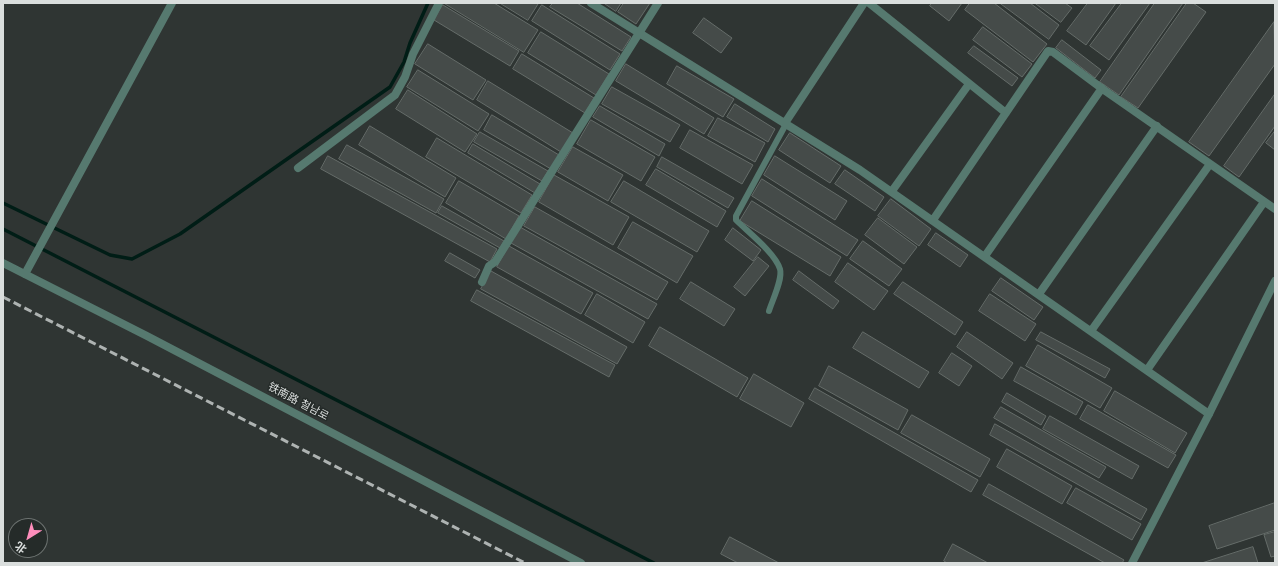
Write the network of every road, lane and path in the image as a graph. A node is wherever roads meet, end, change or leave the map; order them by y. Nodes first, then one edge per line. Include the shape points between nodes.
1 (172, 3) edge
2 (439, 3) edge
3 (591, 3) edge
4 (658, 3) edge
5 (864, 3) edge
6 (869, 3) edge
7 (639, 32) junction
8 (969, 84) junction
9 (1102, 88) junction
10 (1006, 113) junction
11 (786, 123) junction
12 (1157, 126) junction
13 (1210, 164) junction
14 (298, 168) dead end
15 (892, 191) junction
16 (1264, 202) junction
17 (1275, 209) edge
18 (933, 220) junction
19 (985, 256) junction
20 (3, 263) edge
21 (25, 274) junction
22 (1275, 281) edge
23 (482, 282) dead end
24 (1039, 294) junction
25 (769, 311) dead end
26 (1092, 331) junction
27 (1147, 370) junction
28 (1209, 414) junction
29 (581, 563) edge
30 (1132, 563) edge

1 - 21 street
2 - 14 street via 395,95
3 - 7 street
4 - 7 street
5 - 11 street
6 - 8 street
7 - 11 street
7 - 23 street via 495,262 489,266
8 - 10 street
8 - 15 street
9 - 10 street via 1053,52 1048,51
9 - 12 street
9 - 19 street
10 - 18 street
11 - 15 street
11 - 25 lane via 736,216 736,220 772,256 780,269
12 - 13 street
12 - 24 street
13 - 16 street
13 - 26 street
15 - 18 street
16 - 17 street
16 - 27 street
18 - 19 street
19 - 24 street
20 - 21 street, 铁南路 철남로
21 - 29 street, 铁南路 철남로
22 - 28 street
24 - 26 street
26 - 27 street
27 - 28 street
28 - 30 street

